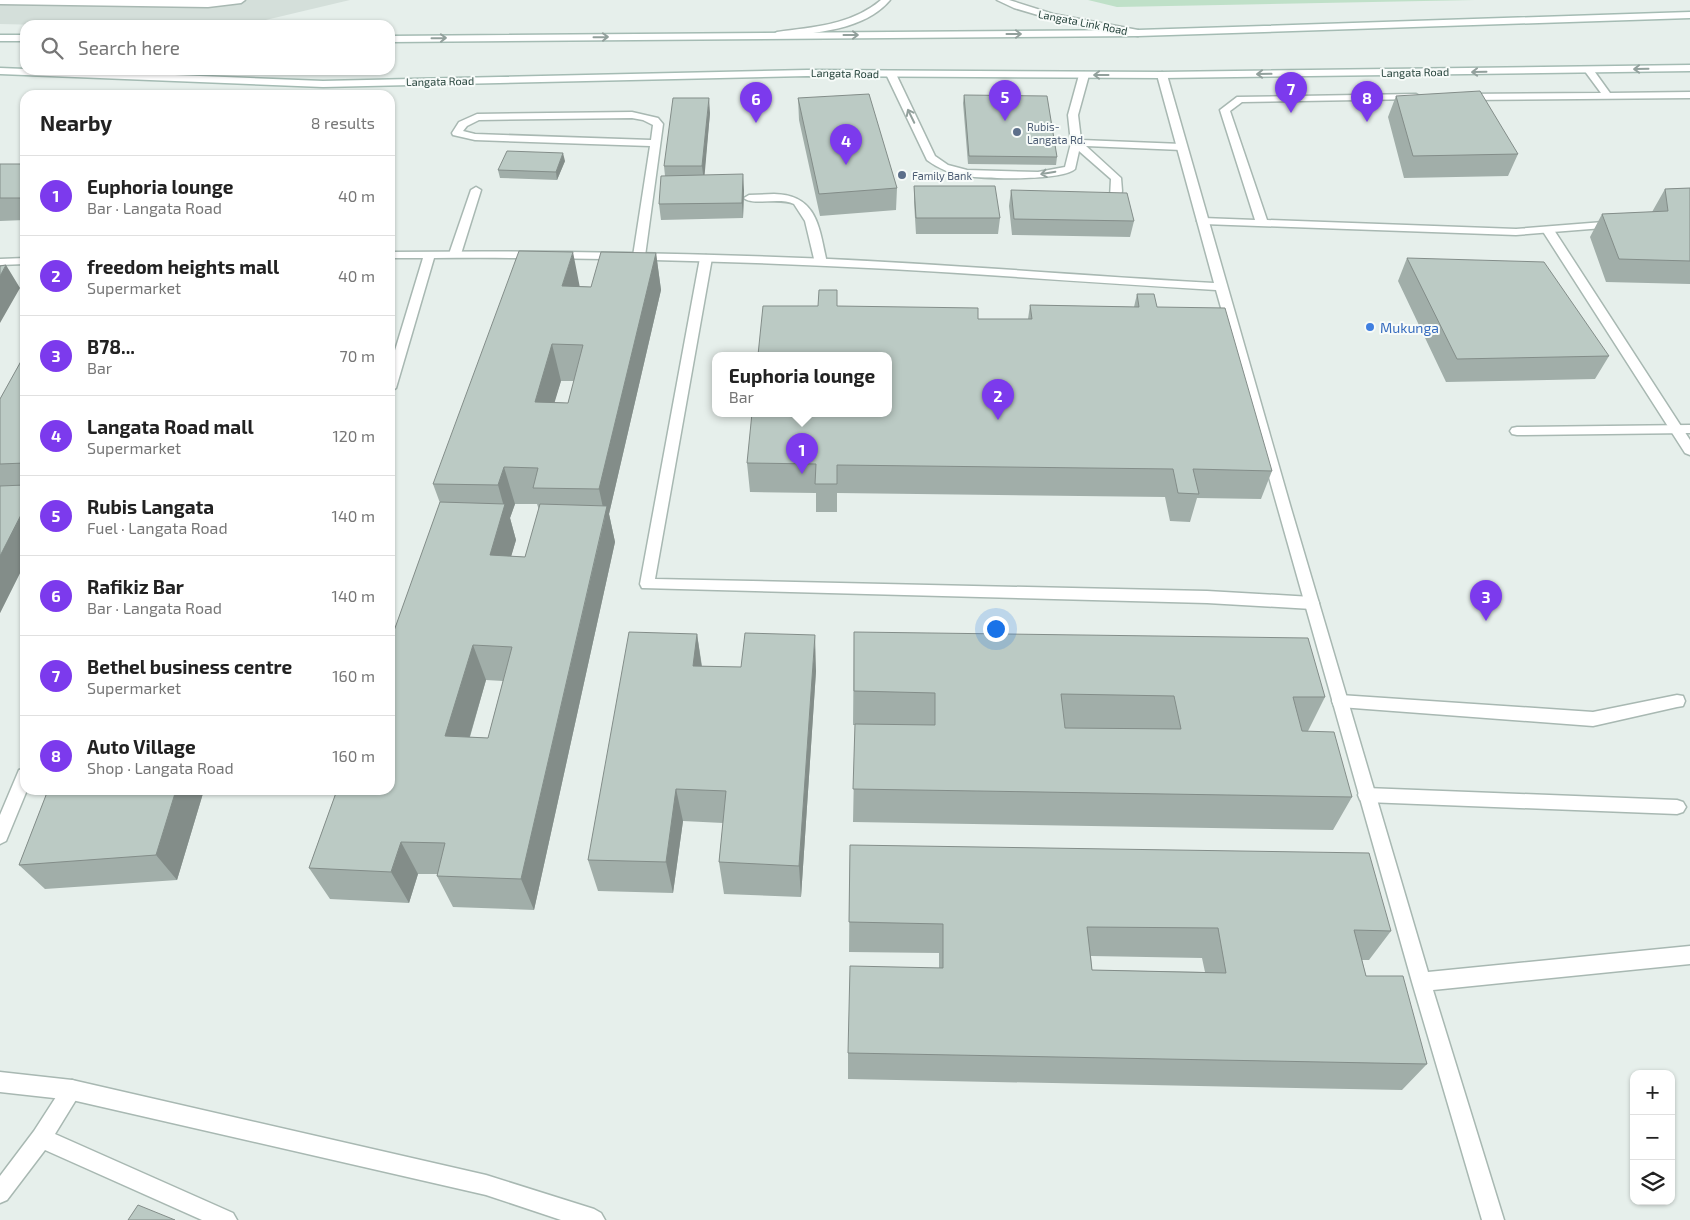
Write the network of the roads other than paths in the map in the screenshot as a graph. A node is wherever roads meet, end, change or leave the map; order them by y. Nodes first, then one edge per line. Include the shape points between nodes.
1 (241, 0) edge
2 (886, 0) edge
3 (1001, 0) edge
4 (0, 1) edge
5 (208, 2) edge
6 (1690, 15) edge
7 (1138, 33) junction
8 (777, 35) junction
9 (0, 38) edge
10 (20, 38) edge
11 (395, 39) edge
12 (1690, 68) edge
13 (1589, 70) junction
14 (0, 71) edge
15 (20, 71) edge
16 (891, 74) junction
17 (181, 75) edge
18 (1084, 75) junction
19 (1162, 75) junction
20 (1607, 95) junction
21 (1690, 95) edge
22 (1429, 97) edge
23 (1448, 97) edge
24 (655, 143) junction
25 (1076, 143) junction
26 (1182, 147) junction
27 (476, 190) dead end
28 (749, 198) dead end
29 (1092, 204) edge
30 (1203, 221) junction
31 (1630, 221) edge
32 (1262, 223) junction
33 (1548, 230) junction
34 (430, 254) junction
35 (455, 254) junction
36 (395, 255) edge
37 (639, 256) junction
38 (706, 258) junction
39 (20, 261) edge
40 (0, 262) edge
41 (821, 263) junction
42 (1221, 287) junction
43 (395, 371) edge
44 (1683, 429) edge
45 (1517, 431) dead end
46 (1690, 450) edge
47 (1312, 604) junction
48 (1340, 701) junction
49 (1678, 701) dead end
50 (20, 787) edge
51 (1366, 795) junction
52 (1677, 807) dead end
53 (0, 836) edge
54 (1690, 954) edge
55 (1421, 982) junction
56 (0, 1082) edge
57 (72, 1090) junction
58 (41, 1138) junction
59 (0, 1193) edge
60 (226, 1220) edge
61 (594, 1220) edge
62 (1494, 1220) edge

1 - 5 street
2 - 8 street via 874,11 851,21
3 - 7 street, Langata Link Road via 1027,11 1072,22
4 - 5 street
6 - 7 street
8 -> 7 street
11 -> 8 street
9 - 10 street
12 -> 13 street, Langata Road
13 -> 19 street, Langata Road
13 - 20 street
14 - 15 street, Langata Road
16 - 17 street, Langata Road via 323,84
16 - 18 street, Langata Road
25 -> 16 street via 1070,169 1038,175 967,173 944,168 931,158
19 -> 18 street, Langata Road
18 - 25 street via 1073,115
19 - 26 street
20 - 21 street
20 - 23 street
22 - 32 street via 1240,99 1225,110
24 - 24 street via 658,124 632,115 477,117 468,119 457,133 475,137
24 - 37 street
25 - 26 street
25 - 29 street via 1116,178 1115,200
26 - 30 street
27 - 35 street
28 - 41 street via 782,197 798,202 808,213
30 - 32 street
30 - 42 street
31 - 33 street
32 - 33 street via 1516,232
33 - 44 street
34 - 35 street
34 - 36 street
34 - 43 street
35 - 37 street
37 - 38 street
38 - 41 street
38 - 47 street via 647,584 1207,597
39 - 40 street
41 - 42 street
42 - 47 street
44 - 45 street
44 - 46 street
47 - 48 street
48 - 49 street via 1593,719
48 - 51 street
50 - 53 street
51 - 52 street
51 - 55 street
54 - 55 street
55 - 62 street
56 - 57 street
57 - 58 street
57 - 61 street via 486,1185
58 - 59 street
58 - 60 street

